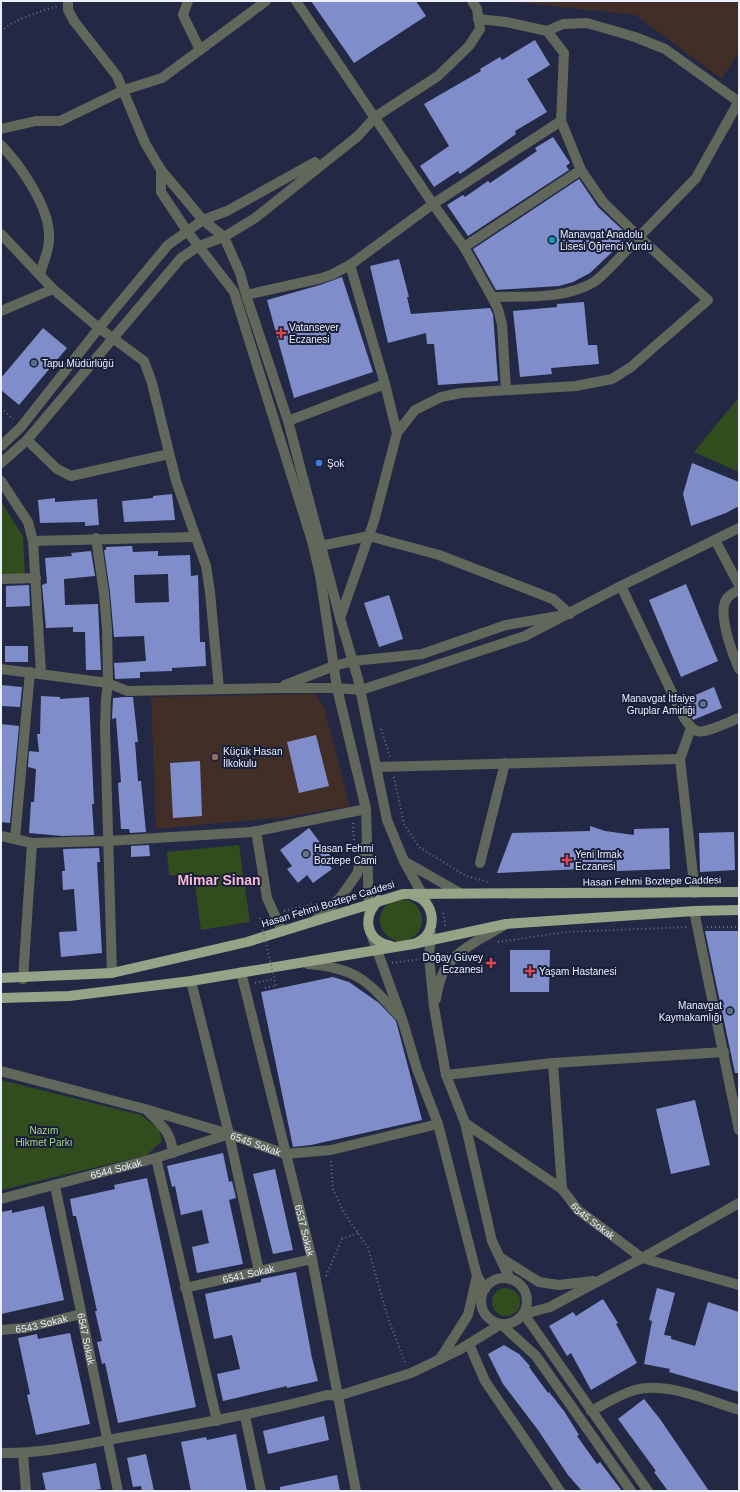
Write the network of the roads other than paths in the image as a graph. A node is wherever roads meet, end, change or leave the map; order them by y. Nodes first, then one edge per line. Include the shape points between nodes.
1 (188, 1) edge
2 (266, 1) edge
3 (296, 1) edge
4 (472, 1) edge
5 (68, 2) edge
6 (478, 19) junction
7 (547, 31) junction
8 (200, 50) junction
9 (124, 90) junction
10 (739, 102) edge
11 (375, 117) junction
12 (561, 121) junction
13 (1, 129) edge
14 (358, 136) junction
15 (1, 145) edge
16 (161, 170) junction
17 (581, 170) junction
18 (432, 204) junction
19 (203, 220) junction
20 (187, 231) junction
21 (1, 234) edge
22 (224, 237) junction
23 (640, 237) junction
24 (199, 246) junction
25 (464, 247) junction
26 (350, 265) junction
27 (40, 274) junction
28 (53, 289) junction
29 (246, 295) junction
30 (492, 297) junction
31 (1, 311) edge
32 (99, 328) junction
33 (113, 337) junction
34 (385, 384) junction
35 (506, 390) junction
36 (288, 420) junction
37 (397, 433) junction
38 (27, 440) junction
39 (1, 446) edge
40 (169, 454) junction
41 (1, 463) edge
42 (1, 481) edge
43 (739, 528) edge
44 (369, 536) junction
45 (195, 537) junction
46 (96, 538) junction
47 (715, 540) junction
48 (33, 541) junction
49 (320, 546) junction
50 (36, 578) junction
51 (1, 579) edge
52 (739, 585) edge
53 (621, 586) junction
54 (739, 590) edge
55 (570, 614) junction
56 (340, 618) junction
57 (353, 661) junction
58 (334, 666) junction
59 (739, 669) edge
60 (1, 670) edge
61 (30, 672) junction
62 (41, 673) junction
63 (108, 683) junction
64 (279, 688) junction
65 (337, 688) junction
66 (219, 689) junction
67 (361, 690) junction
68 (739, 718) edge
69 (691, 728) junction
70 (680, 759) junction
71 (505, 763) junction
72 (377, 767) junction
73 (366, 809) junction
74 (368, 829) junction
75 (256, 831) junction
76 (1, 836) edge
77 (15, 839) junction
78 (108, 842) junction
79 (32, 843) junction
80 (404, 861) junction
81 (480, 863) dead end
82 (695, 892) junction
83 (739, 892) edge
84 (460, 893) junction
85 (409, 894) junction
86 (422, 894) junction
87 (429, 906) junction
88 (369, 909) junction
89 (739, 910) edge
90 (694, 911) junction
91 (314, 920) junction
92 (506, 924) junction
93 (431, 929) junction
94 (282, 930) junction
95 (370, 932) junction
96 (430, 940) junction
97 (413, 944) junction
98 (399, 946) junction
99 (376, 950) junction
100 (302, 963) junction
101 (241, 972) junction
102 (112, 973) junction
103 (1, 978) edge
104 (23, 979) junction
105 (191, 981) junction
106 (1, 998) edge
107 (434, 1006) junction
108 (402, 1019) junction
109 (724, 1052) junction
110 (553, 1063) junction
111 (1, 1071) edge
112 (446, 1075) junction
113 (145, 1109) junction
114 (465, 1123) junction
115 (438, 1124) junction
116 (739, 1130) edge
117 (229, 1134) junction
118 (173, 1153) junction
119 (285, 1154) junction
120 (156, 1158) junction
121 (55, 1186) junction
122 (562, 1189) junction
123 (1, 1199) edge
124 (739, 1203) edge
125 (498, 1256) junction
126 (642, 1258) junction
127 (312, 1259) junction
128 (259, 1271) junction
129 (477, 1276) junction
130 (510, 1279) junction
131 (599, 1281) junction
132 (739, 1285) edge
133 (185, 1288) junction
134 (485, 1289) junction
135 (81, 1314) junction
136 (524, 1314) junction
137 (501, 1324) junction
138 (1, 1330) edge
139 (469, 1344) junction
140 (439, 1360) junction
141 (338, 1396) junction
142 (739, 1410) edge
143 (591, 1411) junction
144 (244, 1416) junction
145 (217, 1421) junction
146 (107, 1440) junction
147 (1, 1453) edge
148 (23, 1454) junction
149 (26, 1491) edge
150 (118, 1491) edge
151 (261, 1491) edge
152 (356, 1491) edge
153 (560, 1491) edge
154 (631, 1491) edge
155 (648, 1491) edge

1 - 8 street via 183,15
2 - 8 street
3 - 11 street
4 - 6 street via 477,9
5 - 9 street via 68,10 74,21 117,76
6 - 7 street
6 - 11 street via 480,29 469,46 438,76
7 - 10 street via 563,24 587,23 635,36 665,49
7 - 12 street via 564,53
8 - 9 street via 162,78
9 - 13 street via 60,121 36,121
9 - 16 street via 146,143
10 - 23 street via 696,178
11 - 14 street
11 - 18 street
12 - 17 street
12 - 18 street
14 - 19 street via 299,173 227,211
14 - 22 street via 255,218
15 - 27 street via 16,160 46,218 49,239
16 - 19 street
16 - 20 street via 161,192
17 - 23 street via 603,202
17 - 25 street
18 - 25 street
18 - 26 street
19 - 20 street
19 - 22 street
20 - 24 street
20 - 32 street via 168,245
21 - 27 street
22 - 24 street
22 - 29 street via 240,273
23 - 30 street via 595,282 574,291 553,295
23 - 35 street via 708,300 631,367 612,379 576,386
24 - 33 street via 181,258
24 - 58 street via 234,292 312,541
25 - 30 street
26 - 29 street via 318,279
26 - 34 street
27 - 28 street
28 - 31 street
28 - 32 street
29 - 36 street
30 - 35 street via 502,324
32 - 33 street
32 - 39 street via 21,427
33 - 38 street
33 - 40 street via 144,361 152,383
34 - 36 street
34 - 37 street
35 - 37 street via 461,393 427,403 415,410
36 - 49 street
37 - 44 street
38 - 40 street via 56,469 71,476
38 - 41 street
40 - 45 street
42 - 48 street via 28,522
43 - 47 street
44 - 49 street
44 - 55 street via 439,555 553,599
44 - 56 street
45 - 46 street
45 - 66 street via 206,566
46 - 48 street
46 - 63 street via 104,593
47 - 52 street
47 - 53 street
48 - 50 street
49 - 56 street
50 - 51 street
50 - 62 street
53 - 55 street
53 - 69 street
54 - 59 street via 729,595 724,604 725,623
55 - 57 street via 506,625 422,654
55 - 67 street via 525,636
56 - 57 street
57 - 58 street
57 - 67 street
58 - 64 street
58 - 65 street
60 - 61 street
61 - 62 street
61 - 77 street
62 - 63 street
63 - 66 street via 127,691
63 - 78 street via 105,727
64 - 65 street
64 - 66 street
65 - 67 street
65 - 73 street
67 - 72 street
68 - 69 street via 699,732
69 - 70 street
70 - 71 street
70 - 82 street
71 - 72 street
71 - 81 street
72 - 80 street via 387,820
73 - 74 street
73 - 75 street
74 - 88 street
74 - 91 street via 357,874 340,898
75 - 78 street
75 - 94 street via 267,898
76 - 77 street
77 - 79 street
78 - 79 street
78 - 102 street
79 - 104 street
80 - 84 street
80 - 86 street
82 - 83 main road, Hasan Fehmi Boztepe Caddesi
82 - 84 main road, Hasan Fehmi Boztepe Caddesi
84 - 86 main road, Hasan Fehmi Boztepe Caddesi
85 - 86 main road, Hasan Fehmi Boztepe Caddesi
85 - 87 main road via 424,900
85 - 88 main road, Hasan Fehmi Boztepe Caddesi via 379,900
86 - 87 street
87 - 93 main road via 432,913
88 - 91 main road, Hasan Fehmi Boztepe Caddesi
88 - 95 main road
89 - 90 main road
90 - 92 main road
90 - 109 street
91 - 94 main road, Hasan Fehmi Boztepe Caddesi
92 - 96 main road
92 - 107 street via 469,946 447,965 441,977
93 - 96 street
93 - 97 main road via 421,941
94 - 102 main road, Hasan Fehmi Boztepe Caddesi via 247,942
95 - 98 main road via 382,944
95 - 99 street
96 - 97 main road
96 - 107 street via 429,957
97 - 98 main road
98 - 99 main road
99 - 100 main road
99 - 108 street
100 - 101 main road
100 - 108 street via 330,966 359,977 370,984
101 - 105 main road
101 - 119 street, 6537 Sokak
102 - 104 main road, Hasan Fehmi Boztepe Caddesi
103 - 104 main road, Hasan Fehmi Boztepe Caddesi
105 - 106 main road via 69,996
105 - 117 street
107 - 112 street
108 - 115 street via 417,1069
109 - 110 street
109 - 116 street
110 - 112 street
110 - 122 street
111 - 113 street, 6545 Sokak
112 - 114 street
113 - 117 street, 6545 Sokak
113 - 118 street via 165,1129 172,1140
114 - 122 street, 6545 Sokak
114 - 125 street via 492,1241
115 - 119 street, 6545 Sokak via 331,1150
115 - 129 street
117 - 118 street, 6544 Sokak
117 - 119 street, 6545 Sokak
117 - 128 street
118 - 120 street, 6544 Sokak
119 - 127 street, 6537 Sokak
120 - 121 street, 6544 Sokak
120 - 133 street
121 - 123 street, 6544 Sokak
121 - 135 street, 6547 Sokak
122 - 126 street, 6545 Sokak via 578,1210
124 - 126 street
125 - 130 street
125 - 131 street via 538,1282 559,1285
126 - 131 street
126 - 132 street, 6545 Sokak
127 - 128 street, 6541 Sokak
127 - 141 street, 6537 Sokak
128 - 133 street, 6541 Sokak
129 - 134 street
129 - 140 street via 468,1315
130 - 134 street via 496,1280
130 - 136 street via 517,1282 526,1293 527,1307
131 - 136 street via 550,1307
133 - 145 street
134 - 137 street via 482,1303 484,1311 494,1322
135 - 138 street, 6543 Sokak via 25,1328
135 - 146 street, 6547 Sokak
136 - 137 street via 514,1322
136 - 143 street
137 - 139 street
137 - 154 street via 536,1356
139 - 140 street
139 - 153 street via 485,1381
140 - 141 street via 409,1374
141 - 144 street via 327,1395
141 - 152 street, 6537 Sokak
142 - 143 street via 674,1390 654,1388 635,1390
143 - 155 street
144 - 145 street
144 - 151 street
145 - 146 street
146 - 148 street
146 - 150 street, 6547 Sokak
147 - 148 street
148 - 149 street

